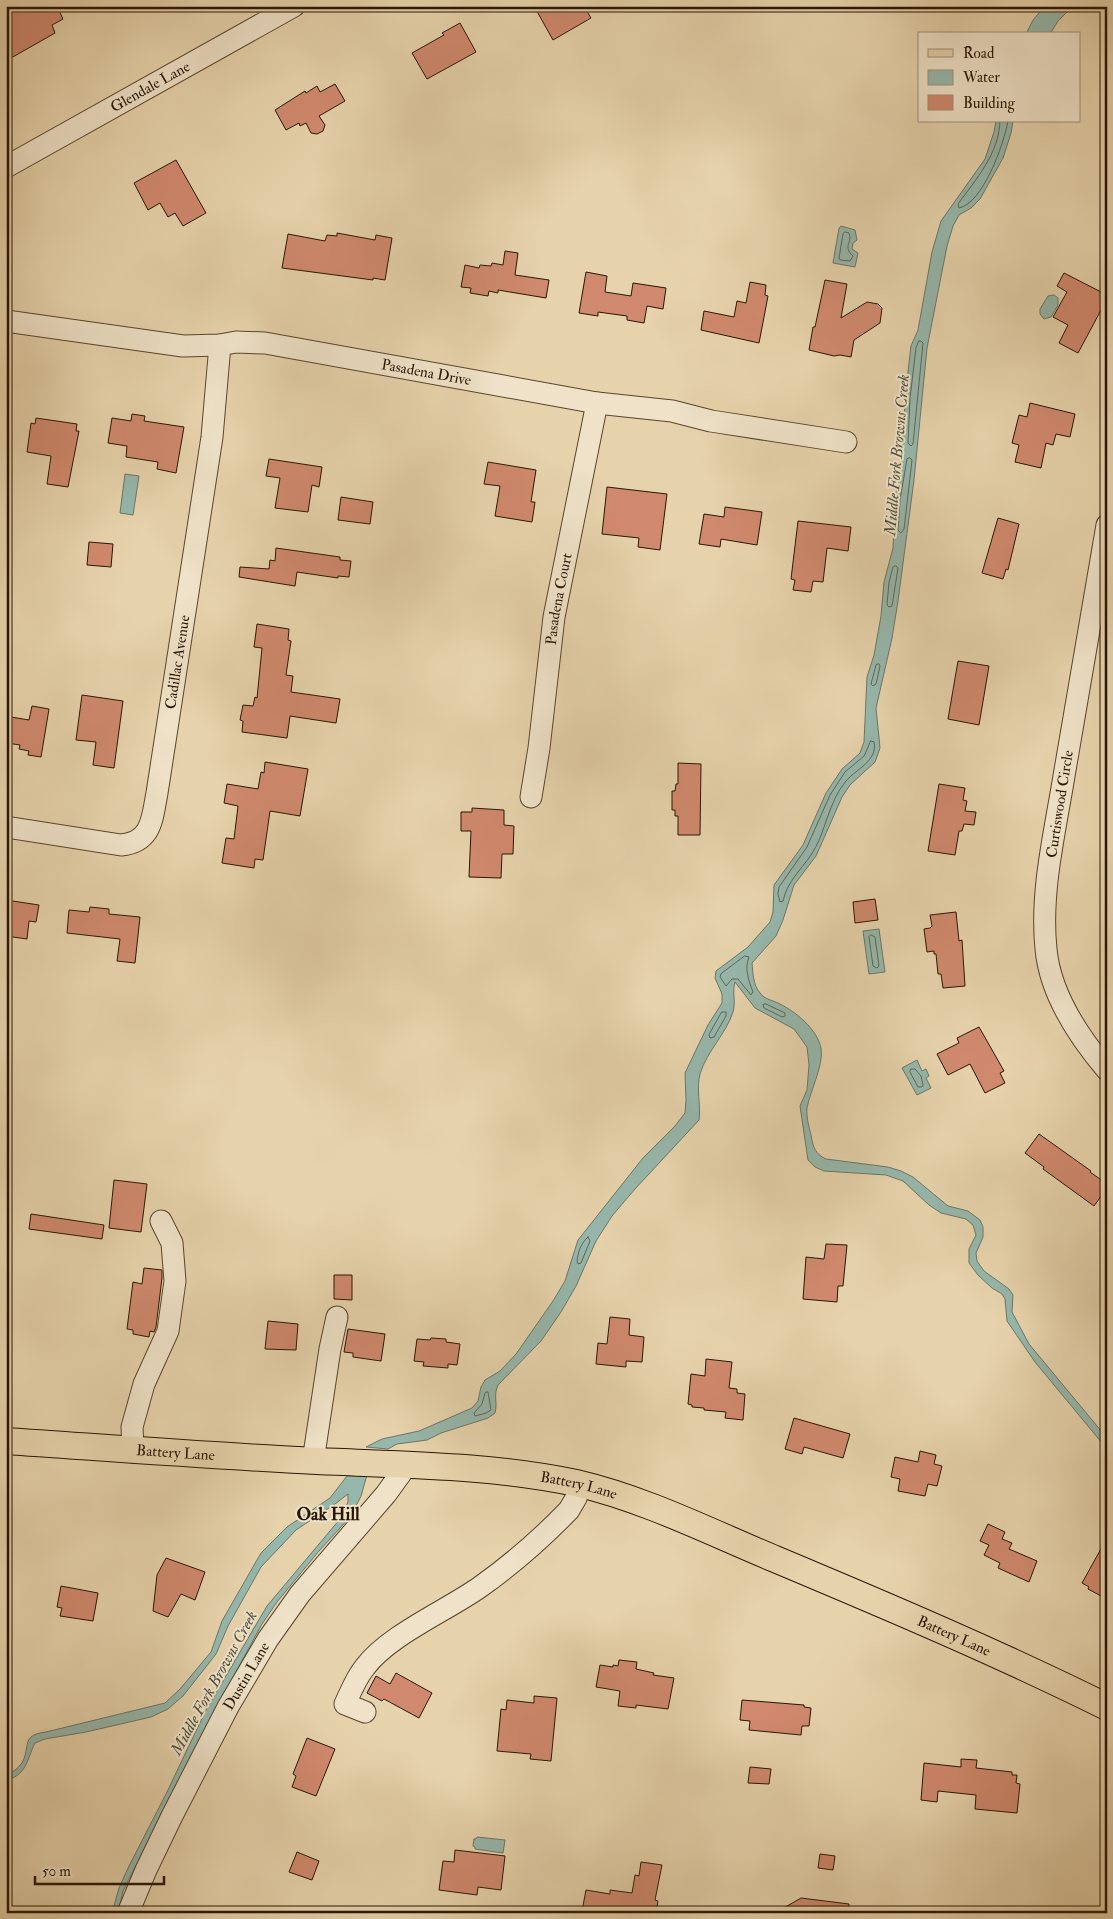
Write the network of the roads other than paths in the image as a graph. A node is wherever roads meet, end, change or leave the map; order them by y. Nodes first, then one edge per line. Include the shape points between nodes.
1 (294, 6) edge
2 (6, 167) edge
3 (6, 321) edge
4 (220, 346) junction
5 (596, 402) junction
6 (846, 442) dead end
7 (1107, 525) edge
8 (531, 797) dead end
9 (6, 827) edge
10 (1107, 1070) edge
11 (161, 1221) dead end
12 (337, 1317) dead end
13 (6, 1440) edge
14 (132, 1449) junction
15 (313, 1461) junction
16 (407, 1465) junction
17 (581, 1484) junction
18 (1107, 1707) edge
19 (365, 1712) dead end
20 (128, 1913) edge

1 - 2 street, Glendale Lane
3 - 4 street, Pasadena Drive via 183,346
4 - 5 street, Pasadena Drive via 236,342 265,343
4 - 9 street, Cadillac Avenue via 212,437 157,794 148,829 133,844 121,845
5 - 6 street, Pasadena Drive via 672,411 712,421
5 - 8 street, Pasadena Court via 554,617 540,748
7 - 10 street, Curtiswood Circle via 1054,838 1045,903 1045,929 1050,969 1065,1009
11 - 14 street via 172,1243 175,1281 168,1331 144,1384 132,1427
12 - 15 street
13 - 14 main road, Battery Lane
14 - 15 main road, Battery Lane
15 - 16 main road, Battery Lane
16 - 17 main road, Battery Lane via 504,1472
16 - 20 street, Dustin Lane via 300,1594 268,1639 228,1707 172,1816
17 - 18 main road, Battery Lane via 672,1516 914,1617
17 - 19 street via 569,1510 504,1569 406,1633 366,1666 345,1704

